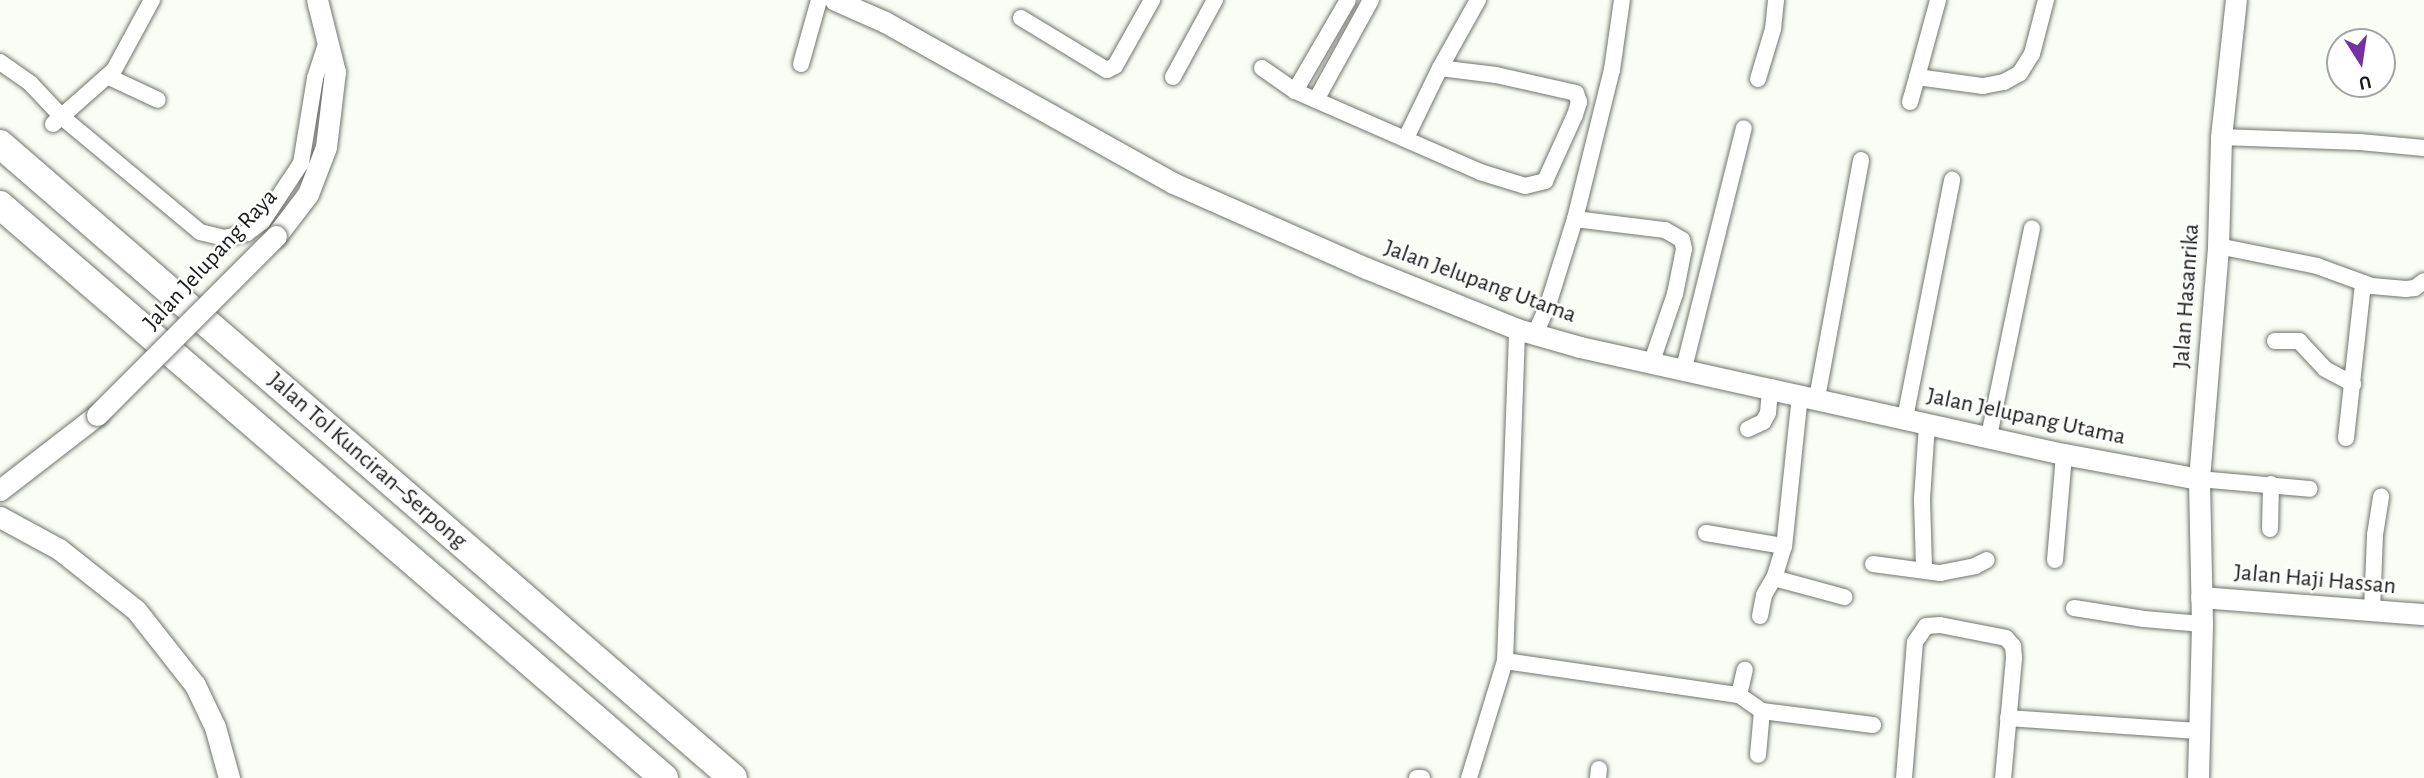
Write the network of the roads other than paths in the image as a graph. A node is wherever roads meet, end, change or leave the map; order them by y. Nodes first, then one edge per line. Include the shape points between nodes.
1 (152, 0) edge
2 (317, 0) edge
3 (819, 0) edge
4 (835, 0) edge
5 (1152, 0) edge
6 (1215, 0) edge
7 (1348, 0) edge
8 (1371, 0) edge
9 (1478, 0) edge
10 (1622, 0) edge
11 (1776, 0) edge
12 (1938, 0) edge
13 (2046, 0) edge
14 (2236, 0) edge
15 (1021, 18) dead end
16 (327, 41) junction
17 (0, 62) edge
18 (801, 64) dead end
19 (1262, 68) dead end
20 (1440, 68) junction
21 (107, 76) junction
22 (1174, 77) dead end
23 (1917, 77) junction
24 (1758, 79) dead end
25 (1295, 91) junction
26 (158, 100) dead end
27 (1316, 100) junction
28 (1910, 102) dead end
29 (58, 121) junction
30 (1744, 128) dead end
31 (2221, 137) junction
32 (1406, 138) junction
33 (0, 144) edge
34 (2424, 148) edge
35 (1861, 160) dead end
36 (1952, 180) dead end
37 (0, 205) edge
38 (1575, 219) junction
39 (2032, 228) dead end
40 (2218, 246) junction
41 (2424, 281) edge
42 (2363, 283) junction
43 (1526, 332) junction
44 (2275, 341) dead end
45 (1652, 361) junction
46 (1684, 368) junction
47 (2353, 384) junction
48 (1770, 389) junction
49 (1808, 396) junction
50 (1905, 418) junction
51 (1927, 423) junction
52 (1748, 429) dead end
53 (1989, 436) junction
54 (2346, 438) dead end
55 (2064, 454) junction
56 (2199, 479) junction
57 (2271, 484) junction
58 (2309, 489) dead end
59 (0, 490) edge
60 (2381, 496) dead end
61 (0, 517) edge
62 (2270, 529) dead end
63 (1706, 533) dead end
64 (1784, 546) junction
65 (1987, 560) dead end
66 (2055, 561) dead end
67 (1873, 564) dead end
68 (1924, 569) junction
69 (1774, 578) junction
70 (1844, 597) dead end
71 (2201, 597) junction
72 (2074, 608) dead end
73 (2372, 610) junction
74 (2424, 614) edge
75 (1760, 616) dead end
76 (2202, 624) junction
77 (1505, 661) junction
78 (1745, 670) dead end
79 (1739, 695) junction
80 (1762, 711) junction
81 (2007, 718) junction
82 (1873, 725) dead end
83 (2201, 731) junction
84 (1758, 755) dead end
85 (229, 778) edge
86 (664, 778) edge
87 (733, 778) edge
88 (1468, 778) edge
89 (1904, 778) edge
90 (2003, 778) edge
91 (2198, 778) edge

1 - 21 street
2 - 16 street, Jalan Jelupang Raya
3 - 18 street
4 - 43 street, Jalan Jelupang Utama via 885,22 1173,183
5 - 15 street via 1115,66 1107,70
6 - 22 street
7 - 25 street
8 - 27 street
9 - 20 street
10 - 38 street via 1612,70
11 - 24 street via 1773,29
12 - 23 street
13 - 23 street via 2032,54 2012,78 1970,86
14 - 31 street, Jalan Hasanrika
16 - 29 street via 315,78 301,163 262,222 247,233 224,238 200,232
16 - 59 street, Jalan Jelupang Raya, bridge via 334,72 326,147 308,194 276,236 97,415
17 - 29 street via 31,84
19 - 25 street
20 - 32 street
20 - 32 street via 1576,93 1575,115 1545,181 1525,186 1480,172
21 - 26 street
21 - 29 street
23 - 28 street
25 - 27 street
27 - 32 street
30 - 46 street
31 - 34 street
31 - 40 street, Jalan Hasanrika
33 - 87 highway, Jalan Tol Kunciran–Serpong
35 - 49 street
36 - 50 street
37 - 86 highway, Jalan Tol Kunciran–Serpong
38 - 43 street via 1548,305
38 - 45 street via 1665,230 1682,240 1675,294
39 - 53 street
40 - 42 street via 2317,266
40 - 56 street, Jalan Hasanrika
41 - 42 street via 2406,289
42 - 47 street
43 - 45 street, Jalan Jelupang Utama
43 - 77 street
44 - 47 street via 2299,341 2325,369
45 - 46 street, Jalan Jelupang Utama
46 - 48 street, Jalan Jelupang Utama
47 - 54 street
48 - 49 street, Jalan Jelupang Utama
48 - 52 street via 1763,422
49 - 50 street, Jalan Jelupang Utama
49 - 64 street
50 - 51 street, Jalan Jelupang Utama
51 - 53 street, Jalan Jelupang Utama
51 - 68 street
53 - 55 street, Jalan Jelupang Utama
55 - 56 street, Jalan Jelupang Utama
55 - 66 street
56 - 57 street
56 - 71 street, Jalan Hasanrika
57 - 58 street
57 - 62 street
60 - 73 street
61 - 85 street via 59,549 136,610 195,685 215,727
63 - 64 street
64 - 69 street
65 - 68 street via 1953,572
67 - 68 street
69 - 70 street
69 - 75 street via 1764,595
71 - 73 street, Jalan Haji Hassan
71 - 76 street, Jalan Hasanrika
72 - 76 street
73 - 74 street, Jalan Haji Hassan
76 - 83 street, Jalan Hasanrika
77 - 79 street
77 - 88 street
78 - 79 street
79 - 80 street
80 - 82 street
80 - 84 street
81 - 83 street
81 - 89 street via 2014,658 2006,638 1926,626 1915,642
81 - 90 street
83 - 91 street, Jalan Hasanrika

